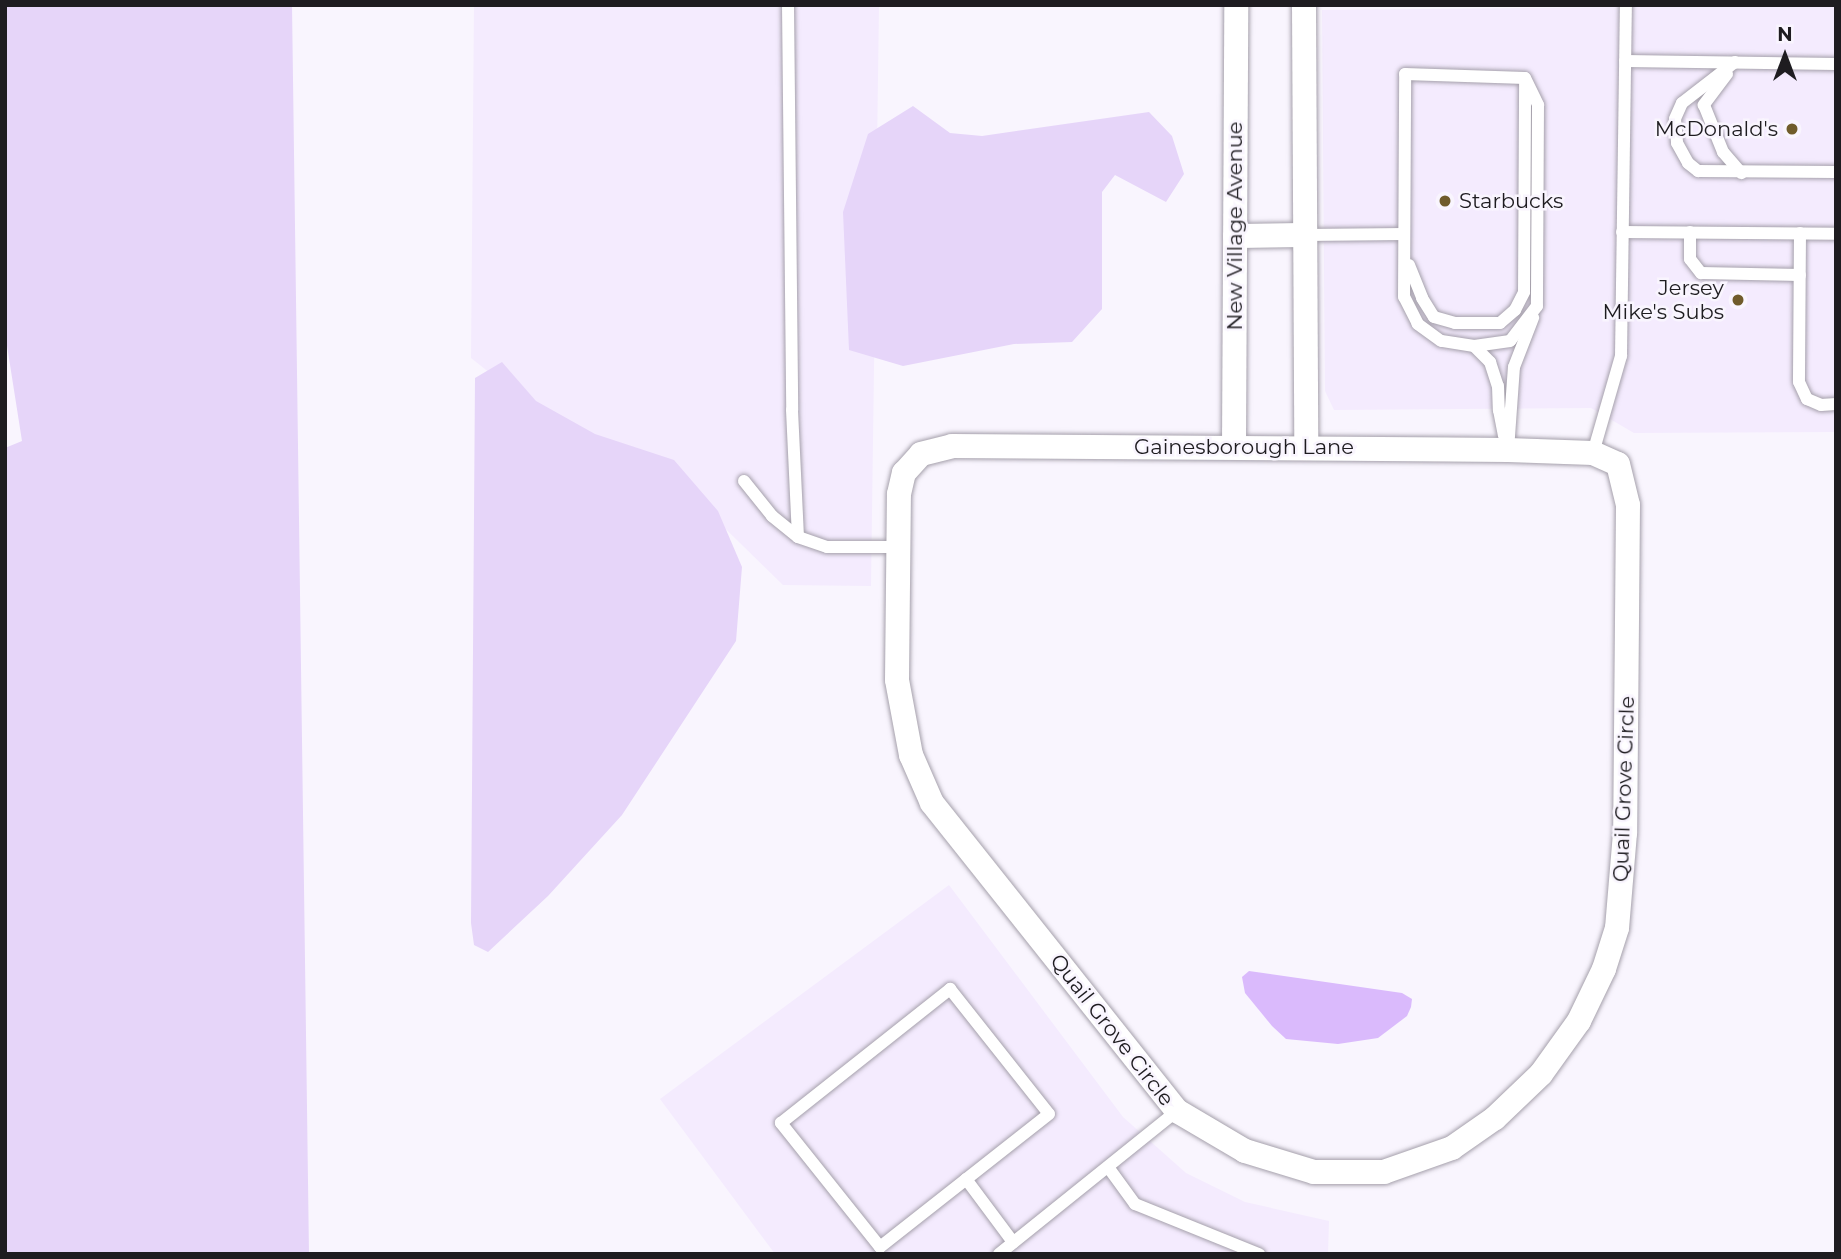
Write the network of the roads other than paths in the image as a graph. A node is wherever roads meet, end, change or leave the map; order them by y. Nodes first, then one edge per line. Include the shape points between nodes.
1 (788, 5) edge
2 (1236, 5) edge
3 (1304, 5) edge
4 (1626, 5) edge
5 (1625, 61) junction
6 (1735, 62) junction
7 (1836, 64) edge
8 (1525, 78) junction
9 (1836, 172) edge
10 (1741, 173) junction
11 (1622, 232) junction
12 (1690, 232) junction
13 (1800, 233) junction
14 (1404, 234) junction
15 (1836, 234) edge
16 (1305, 235) junction
17 (1235, 236) junction
18 (1800, 275) junction
19 (1537, 306) junction
20 (1474, 346) junction
21 (1836, 404) edge
22 (1306, 446) junction
23 (1234, 447) junction
24 (1508, 450) junction
25 (1593, 453) junction
26 (904, 473) joint
27 (744, 481) dead end
28 (798, 537) junction
29 (898, 547) junction
30 (1177, 1111) junction
31 (1108, 1167) junction
32 (966, 1179) junction
33 (1013, 1242) junction
34 (999, 1254) edge
35 (1259, 1254) edge

1 - 28 lane via 792,410
2 - 17 street, New Village Avenue
3 - 16 street
4 - 5 lane
5 - 6 lane
5 - 11 lane
6 - 7 lane
6 - 10 lane via 1704,105 1723,152
6 - 10 lane via 1682,103 1675,120 1677,143 1688,163 1698,171
8 - 14 lane via 1405,74
8 - 14 lane via 1524,292 1516,310 1500,323 1455,323 1434,317 1410,274
8 - 19 lane via 1538,105
9 - 10 lane
11 - 12 lane
11 - 25 lane via 1621,356
12 - 13 lane
12 - 18 lane via 1690,259 1701,273
13 - 15 lane
13 - 18 lane
14 - 16 lane
14 - 20 lane via 1405,297 1418,324 1441,341
16 - 17 street
16 - 22 street
17 - 23 street, New Village Avenue
18 - 21 lane via 1799,382 1807,399 1821,405
19 - 20 lane via 1510,341
19 - 24 lane via 1514,368
20 - 24 lane via 1490,362 1498,386
22 - 23 street, Gainesborough Lane
22 - 24 street, Gainesborough Lane
23 - 26 street, Gainesborough Lane via 952,446 921,453
24 - 25 street, Gainesborough Lane
25 - 30 street, Quail Grove Circle via 1618,464 1628,505 1625,832 1617,928 1580,1021 1541,1074 1495,1118 1452,1148 1384,1172 1314,1172 1245,1151
26 - 29 street, Quail Grove Circle
27 - 28 lane via 772,516
28 - 29 lane via 827,547
29 - 30 street, Quail Grove Circle via 897,680 911,755 932,803
30 - 31 lane
31 - 33 lane
31 - 35 lane via 1135,1203
32 - 32 lane via 880,1247 781,1123 950,989 1049,1114
32 - 33 lane
33 - 34 lane

